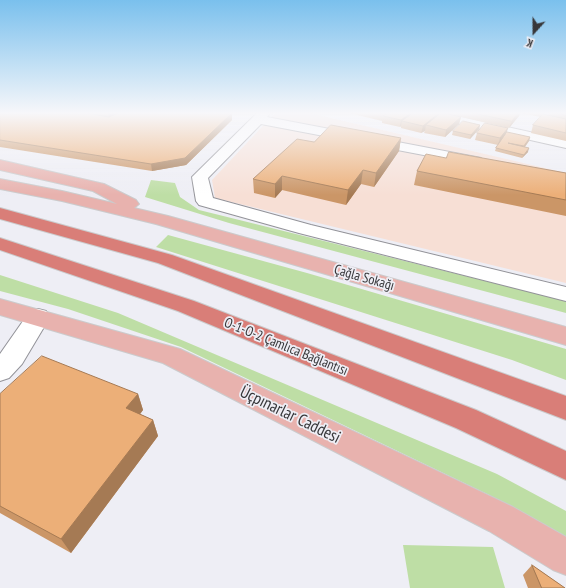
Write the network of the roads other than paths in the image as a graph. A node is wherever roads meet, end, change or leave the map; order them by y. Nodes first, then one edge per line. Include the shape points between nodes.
1 (236, 140) edge
2 (377, 140) edge
3 (550, 140) edge
4 (566, 144) edge
5 (489, 164) edge
6 (0, 165) edge
7 (0, 184) edge
8 (0, 213) edge
9 (162, 220) junction
10 (0, 244) edge
11 (566, 294) edge
12 (0, 307) edge
13 (38, 317) junction
14 (566, 336) edge
15 (0, 371) edge
16 (566, 408) edge
17 (566, 466) edge
18 (566, 557) edge

1 - 11 street via 200,177 205,201
2 - 5 street
3 - 4 street
6 - 9 main road via 98,187
7 - 9 main road
8 - 16 highway via 165,259
9 - 14 main road, Çağla Sokağı
10 - 17 highway, O-1-O-2 Çamlıca Bağlantısı via 186,306 466,419
12 - 13 main road, Üçpınarlar Caddesi
13 - 15 street via 13,357
13 - 18 main road, Üçpınarlar Caddesi via 171,356 501,519

